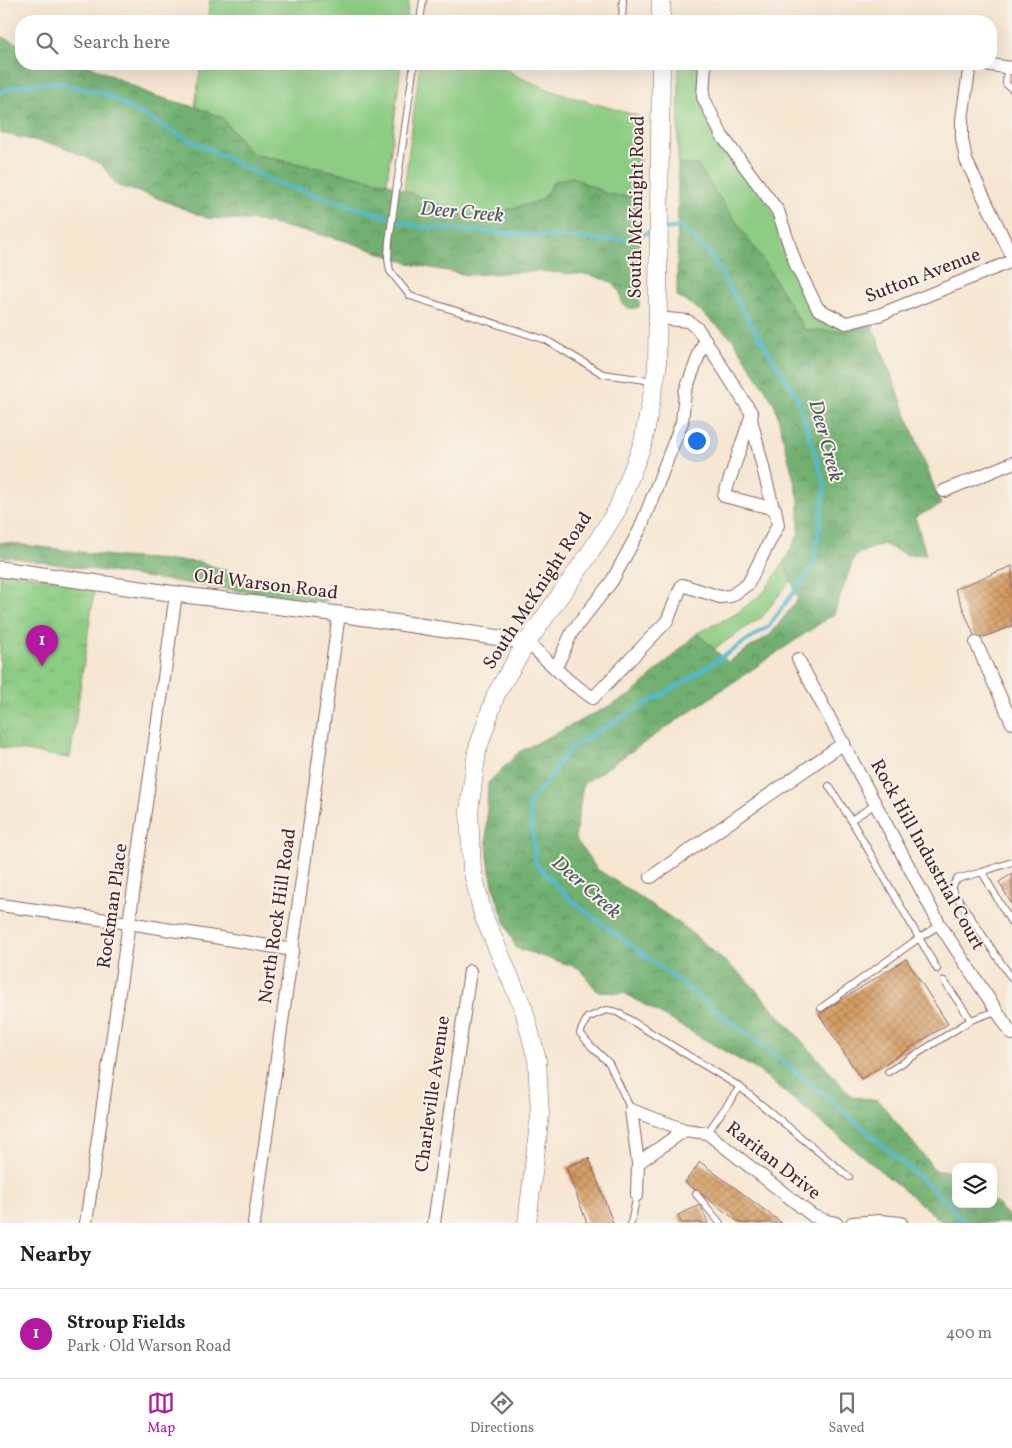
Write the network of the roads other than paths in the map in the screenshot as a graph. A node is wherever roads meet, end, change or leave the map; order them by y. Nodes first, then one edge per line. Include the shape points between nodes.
1 (423, 0) edge
2 (623, 0) edge
3 (661, 0) edge
4 (421, 15) edge
5 (622, 15) edge
6 (661, 15) edge
7 (997, 66) edge
8 (1010, 68) edge
9 (413, 70) edge
10 (661, 70) edge
11 (705, 70) edge
12 (969, 70) edge
13 (1012, 89) edge
14 (1012, 256) edge
15 (1012, 262) edge
16 (658, 318) junction
17 (705, 339) junction
18 (655, 381) junction
19 (751, 416) junction
20 (1012, 463) edge
21 (944, 491) dead end
22 (772, 508) junction
23 (0, 569) edge
24 (176, 594) junction
25 (339, 614) junction
26 (526, 642) junction
27 (976, 643) dead end
28 (798, 659) dead end
29 (554, 668) junction
30 (1012, 723) edge
31 (844, 743) junction
32 (829, 786) dead end
33 (876, 804) junction
34 (851, 820) junction
35 (1012, 862) edge
36 (982, 872) junction
37 (651, 877) dead end
38 (0, 905) edge
39 (129, 923) junction
40 (1012, 924) edge
41 (940, 925) junction
42 (919, 938) junction
43 (293, 950) junction
44 (937, 969) dead end
45 (470, 971) dead end
46 (1012, 980) edge
47 (944, 981) dead end
48 (821, 1008) dead end
49 (996, 1011) junction
50 (971, 1020) junction
51 (1012, 1034) edge
52 (888, 1072) dead end
53 (740, 1087) junction
54 (631, 1110) junction
55 (685, 1130) junction
56 (707, 1133) junction
57 (638, 1163) junction
58 (849, 1177) dead end
59 (696, 1194) dead end
60 (637, 1195) joint
61 (810, 1220) edge
62 (86, 1223) edge
63 (254, 1223) edge
64 (434, 1223) edge
65 (527, 1223) edge
66 (631, 1223) edge
67 (720, 1223) edge
68 (836, 1223) edge
69 (852, 1223) edge
70 (900, 1223) edge

1 - 4 lane
2 - 5 lane
3 - 6 main road
7 - 8 street
8 - 13 lane via 1006,84
9 - 18 lane via 390,240 390,271 410,296 546,340 603,374
10 - 16 main road, South McKnight Road
11 - 15 street, Sutton Avenue via 703,96 722,136 778,211 796,265 818,310 846,323 879,315
12 - 14 street via 962,119 966,160
16 - 17 street via 688,321
16 - 18 main road, South McKnight Road
17 - 19 street
17 - 29 street via 685,392 682,422 640,529 612,581 572,632
18 - 26 main road, South McKnight Road via 643,443 617,510
19 - 22 street
19 - 22 street via 724,496
20 - 21 street
22 - 29 street via 778,525 748,584 731,596 720,597 682,585 667,621 593,698
23 - 24 street, Old Warson Road
24 - 25 street, Old Warson Road
24 - 39 street, Rockman Place
25 - 26 street, Old Warson Road
25 - 43 street, North Rock Hill Road
26 - 29 street
26 - 65 main road, South McKnight Road via 496,694 477,751 469,812 472,869 483,915 524,1010 537,1060 540,1115
27 - 30 street
28 - 31 street, Rock Hill Industrial Court
31 - 33 street, Rock Hill Industrial Court
31 - 37 street
32 - 34 lane
33 - 34 lane
33 - 41 street, Rock Hill Industrial Court
34 - 42 lane
35 - 36 lane
36 - 40 lane
36 - 46 lane via 957,879 951,888
38 - 39 street
39 - 43 street
39 - 62 street, Rockman Place
41 - 42 lane
41 - 49 street, Rock Hill Industrial Court
42 - 44 lane
42 - 48 lane
43 - 63 street, North Rock Hill Road
45 - 64 street, Charleville Avenue
47 - 50 lane
49 - 50 lane
49 - 51 street, Rock Hill Industrial Court
50 - 52 lane
53 - 54 lane via 617,1012 606,1010 587,1018 580,1033 610,1063
53 - 56 lane
53 - 58 lane
54 - 55 street, Raritan Drive
54 - 57 street
55 - 56 street, Raritan Drive
55 - 57 street
56 - 61 street, Raritan Drive
57 - 60 street
59 - 67 lane
60 - 66 lane
61 - 68 street, Raritan Drive
69 - 70 street

